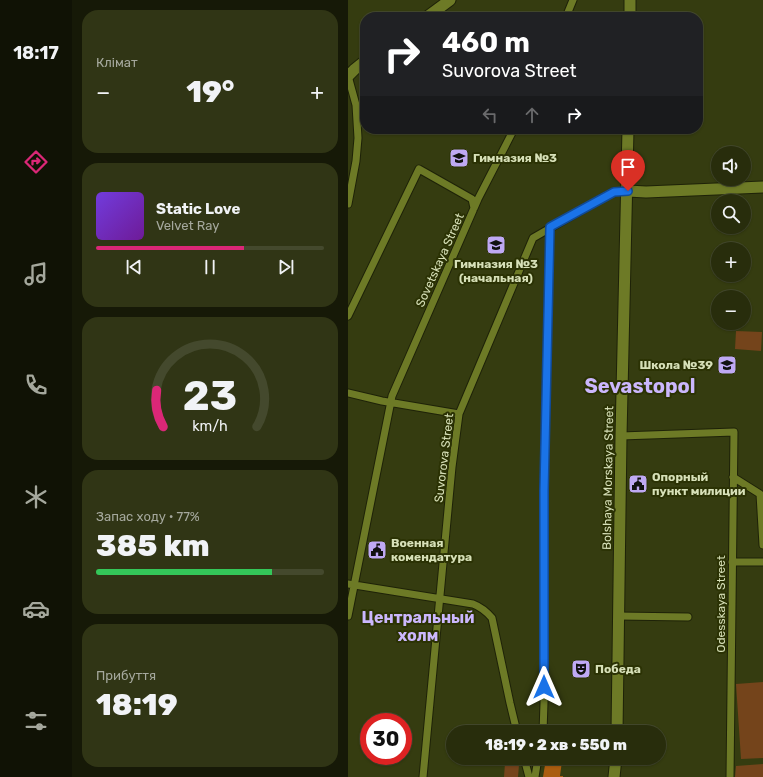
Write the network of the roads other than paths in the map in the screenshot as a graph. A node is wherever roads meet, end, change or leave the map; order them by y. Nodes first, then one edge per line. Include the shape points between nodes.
1 (450, 0) edge
2 (573, 0) edge
3 (630, 0) edge
4 (434, 12) edge
5 (568, 12) edge
6 (630, 12) edge
7 (360, 66) edge
8 (348, 76) edge
9 (511, 134) edge
10 (628, 134) edge
11 (763, 187) edge
12 (628, 191) junction
13 (348, 204) edge
14 (474, 208) junction
15 (550, 227) junction
16 (348, 316) edge
17 (348, 393) edge
18 (390, 403) junction
19 (459, 414) junction
20 (621, 436) junction
21 (733, 477) junction
22 (763, 545) edge
23 (732, 562) junction
24 (763, 562) edge
25 (351, 585) edge
26 (440, 598) junction
27 (348, 616) edge
28 (618, 616) junction
29 (688, 617) dead end
30 (515, 725) edge
31 (543, 725) edge
32 (617, 725) edge
33 (526, 765) edge
34 (537, 765) edge
35 (615, 765) edge
36 (423, 777) edge
37 (529, 777) edge
38 (535, 777) edge
39 (614, 777) edge
40 (730, 777) edge

1 - 4 main road
2 - 5 street
3 - 6 main road
7 - 8 main road
8 - 13 street via 356,105 358,138
9 - 14 street, Sovetskaya Street
10 - 12 main road, Bolshaya Morskaya Street
11 - 12 main road
12 - 15 street, Suvorova Street via 614,192
12 - 20 main road, Bolshaya Morskaya Street
14 - 16 street via 472,199 419,169
14 - 18 street, Sovetskaya Street
15 - 19 street, Suvorova Street via 533,238
15 - 31 street via 544,491
17 - 18 street
18 - 19 street
18 - 25 street
19 - 26 street, Suvorova Street
20 - 21 street, Odesskaya Street via 734,432
20 - 28 main road, Bolshaya Morskaya Street
21 - 22 street via 760,494
21 - 23 street, Odesskaya Street
23 - 24 street
23 - 40 street, Odesskaya Street
25 - 26 street
25 - 27 street
26 - 30 street via 480,606 492,618
26 - 36 street, Suvorova Street
28 - 29 street
28 - 32 main road, Bolshaya Morskaya Street
33 - 37 street
34 - 38 street
35 - 39 main road

